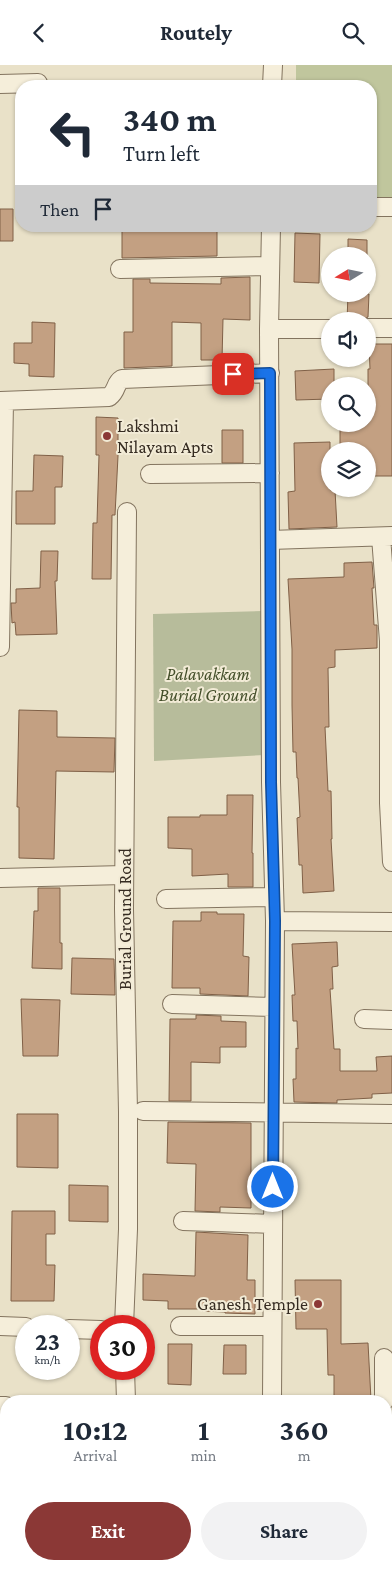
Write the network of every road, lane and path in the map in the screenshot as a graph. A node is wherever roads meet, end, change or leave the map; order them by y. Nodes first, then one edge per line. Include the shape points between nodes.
1 (272, 65) edge
2 (272, 80) edge
3 (0, 84) edge
4 (15, 84) edge
5 (377, 207) edge
6 (392, 207) edge
7 (271, 232) edge
8 (270, 266) junction
9 (120, 269) dead end
10 (376, 328) edge
11 (392, 328) edge
12 (269, 329) junction
13 (321, 329) edge
14 (270, 373) junction
15 (2, 401) edge
16 (270, 473) junction
17 (150, 474) dead end
18 (127, 512) dead end
19 (386, 536) edge
20 (270, 540) junction
21 (390, 641) edge
22 (0, 647) edge
23 (390, 803) edge
24 (392, 862) edge
25 (124, 875) junction
26 (0, 878) edge
27 (274, 897) junction
28 (166, 899) dead end
29 (275, 921) junction
30 (392, 922) edge
31 (172, 1004) dead end
32 (274, 1007) junction
33 (364, 1019) dead end
34 (392, 1020) edge
35 (143, 1111) dead end
36 (273, 1113) junction
37 (392, 1114) edge
38 (183, 1221) dead end
39 (273, 1224) junction
40 (124, 1315) edge
41 (0, 1326) edge
42 (271, 1326) junction
43 (15, 1327) edge
44 (180, 1327) dead end
45 (384, 1358) dead end
46 (125, 1380) edge
47 (126, 1395) edge
48 (272, 1395) edge
49 (384, 1395) edge

1 - 2 street
3 - 4 street
5 - 6 street
7 - 8 street
8 - 9 street
8 - 12 street
10 - 11 street
12 - 13 street
12 - 14 street
14 - 15 street via 122,379 118,381 115,393 109,397
14 - 16 street
15 - 22 street
16 - 17 street
16 - 20 street
18 - 25 street, Burial Ground Road
19 - 20 street
19 - 21 street
20 - 27 street via 270,772
21 - 23 street
23 - 24 street
25 - 26 street
25 - 40 street, Burial Ground Road via 128,1112
27 - 28 street
27 - 29 street
29 - 30 street
29 - 32 street
31 - 32 street
32 - 36 street
33 - 34 street
35 - 36 street
36 - 37 street
36 - 39 street
38 - 39 street
39 - 42 street
41 - 43 street
42 - 44 street
42 - 48 street
45 - 49 street
46 - 47 street

